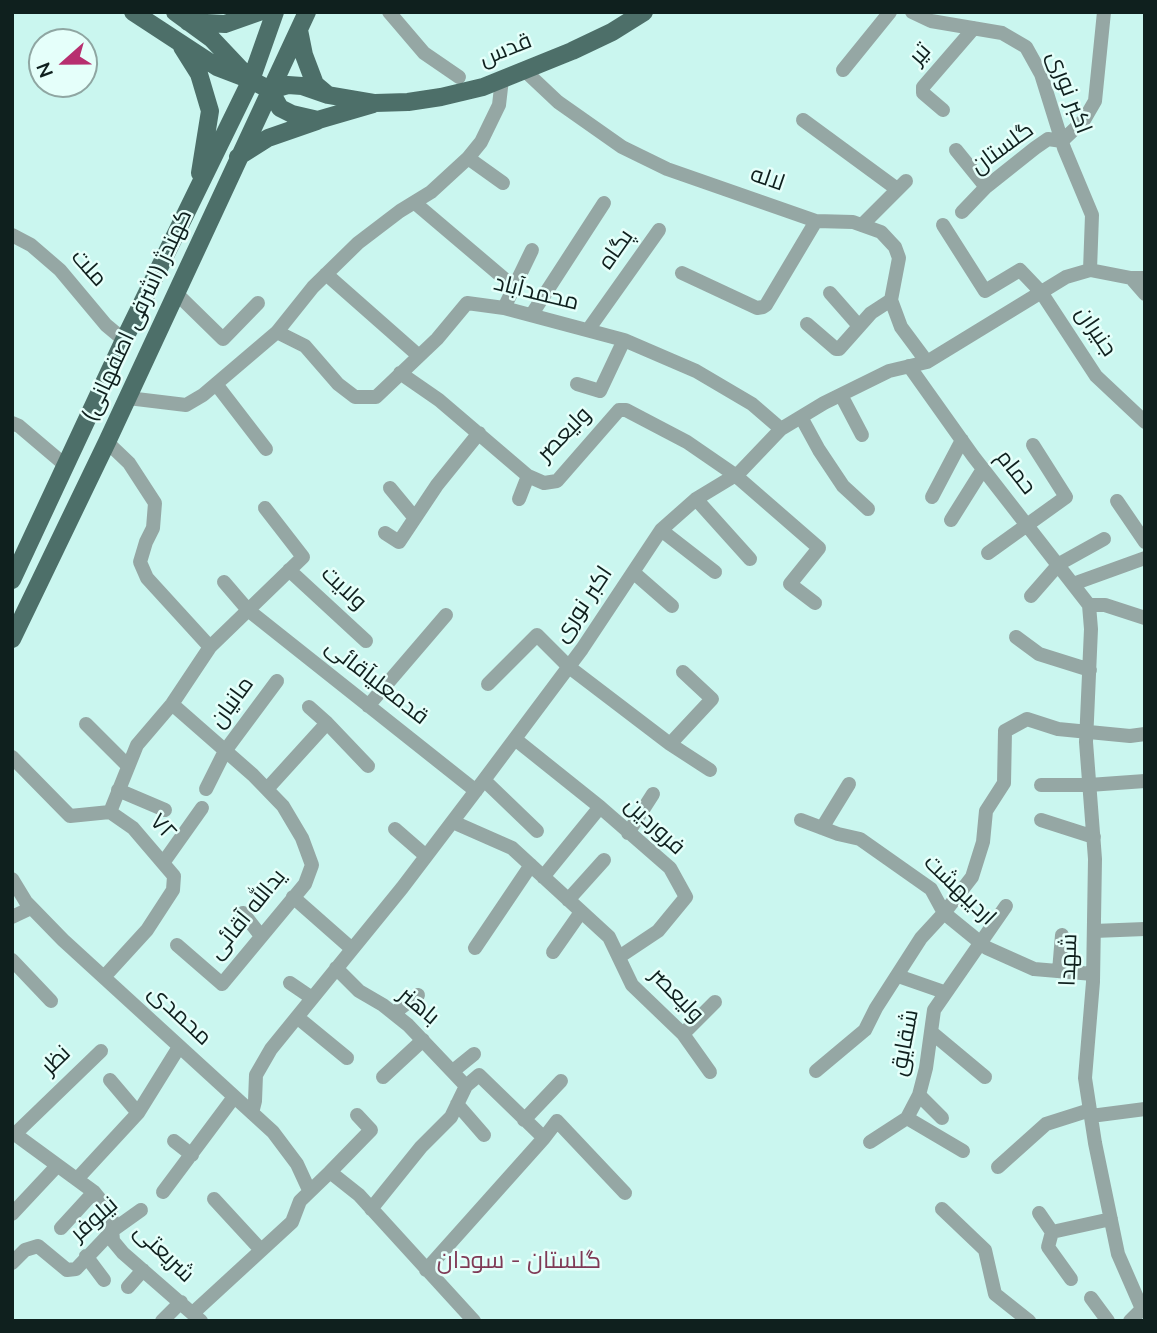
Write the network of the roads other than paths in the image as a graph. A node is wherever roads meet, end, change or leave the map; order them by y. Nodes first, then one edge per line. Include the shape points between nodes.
1 (133, 12) edge
2 (260, 12) edge
3 (275, 12) edge
4 (307, 12) edge
5 (389, 12) edge
6 (644, 12) edge
7 (890, 12) edge
8 (912, 12) edge
9 (1104, 12) edge
10 (182, 17) edge
11 (935, 17) edge
12 (974, 28) junction
13 (299, 30) junction
14 (180, 44) junction
15 (524, 70) junction
16 (843, 70) dead end
17 (459, 77) dead end
18 (502, 79) junction
19 (251, 80) junction
20 (270, 90) junction
21 (328, 95) junction
22 (375, 103) junction
23 (943, 110) dead end
24 (318, 120) junction
25 (803, 120) dead end
26 (1062, 141) junction
27 (956, 149) dead end
28 (238, 157) junction
29 (468, 158) junction
30 (503, 184) dead end
31 (986, 187) junction
32 (197, 193) junction
33 (415, 202) junction
34 (604, 202) dead end
35 (962, 212) dead end
36 (816, 220) junction
37 (863, 224) junction
38 (943, 225) dead end
39 (659, 230) dead end
40 (12, 235) edge
41 (532, 250) dead end
42 (1090, 270) junction
43 (682, 273) dead end
44 (326, 274) junction
45 (1138, 278) edge
46 (514, 287) junction
47 (1041, 292) junction
48 (176, 293) junction
49 (830, 293) dead end
50 (1145, 294) edge
51 (891, 300) junction
52 (258, 303) dead end
53 (504, 307) junction
54 (532, 314) junction
55 (807, 324) dead end
56 (859, 326) junction
57 (588, 330) junction
58 (277, 332) junction
59 (124, 340) junction
60 (624, 340) junction
61 (419, 356) junction
62 (927, 362) junction
63 (909, 366) junction
64 (400, 373) junction
65 (216, 384) junction
66 (577, 384) dead end
67 (841, 395) junction
68 (128, 398) junction
69 (801, 417) junction
70 (1145, 422) edge
71 (12, 423) edge
72 (781, 429) junction
73 (479, 433) junction
74 (862, 435) dead end
75 (962, 440) junction
76 (107, 442) junction
77 (1033, 445) dead end
78 (266, 449) dead end
79 (65, 465) junction
80 (983, 468) junction
81 (735, 475) junction
82 (528, 476) junction
83 (390, 488) dead end
84 (932, 496) dead end
85 (519, 499) dead end
86 (696, 499) junction
87 (1117, 501) dead end
88 (265, 508) dead end
89 (868, 509) dead end
90 (414, 517) junction
91 (951, 520) dead end
92 (1027, 524) junction
93 (661, 530) junction
94 (385, 533) dead end
95 (1104, 539) dead end
96 (1145, 542) edge
97 (988, 553) dead end
98 (1145, 558) edge
99 (750, 559) dead end
100 (1059, 564) junction
101 (289, 570) junction
102 (633, 572) junction
103 (715, 572) dead end
104 (12, 580) edge
105 (224, 582) dead end
106 (1073, 584) junction
107 (1031, 596) dead end
108 (815, 603) dead end
109 (1089, 605) junction
110 (672, 606) dead end
111 (247, 610) junction
112 (446, 615) dead end
113 (1145, 618) edge
114 (1016, 637) dead end
115 (12, 639) edge
116 (366, 641) dead end
117 (210, 647) junction
118 (569, 667) junction
119 (1090, 670) junction
120 (682, 671) dead end
121 (277, 681) dead end
122 (488, 684) dead end
123 (172, 704) junction
124 (368, 706) junction
125 (309, 707) dead end
126 (86, 723) dead end
127 (327, 723) junction
128 (1087, 732) junction
129 (1145, 734) edge
130 (515, 739) junction
131 (670, 744) junction
132 (226, 751) junction
133 (12, 757) edge
134 (128, 766) junction
135 (368, 766) dead end
136 (709, 770) dead end
137 (1145, 781) edge
138 (849, 784) dead end
139 (1041, 785) dead end
140 (1089, 785) junction
141 (480, 786) junction
142 (206, 789) dead end
143 (267, 789) junction
144 (118, 790) junction
145 (653, 794) dead end
146 (600, 807) junction
147 (202, 808) dead end
148 (165, 810) dead end
149 (110, 812) junction
150 (801, 820) dead end
151 (1041, 820) dead end
152 (453, 822) junction
153 (822, 828) junction
154 (395, 829) dead end
155 (537, 831) dead end
156 (628, 833) junction
157 (1094, 837) junction
158 (426, 856) junction
159 (604, 860) dead end
160 (163, 863) junction
161 (530, 865) junction
162 (543, 877) junction
163 (12, 879) edge
164 (293, 897) junction
165 (568, 900) junction
166 (1006, 906) dead end
167 (32, 908) junction
168 (581, 912) junction
169 (243, 913) dead end
170 (944, 913) junction
171 (12, 917) edge
172 (1145, 929) edge
173 (1094, 931) junction
174 (1062, 935) dead end
175 (261, 936) junction
176 (980, 944) junction
177 (177, 945) dead end
178 (475, 948) dead end
179 (352, 949) junction
180 (553, 952) dead end
181 (619, 957) junction
182 (12, 960) edge
183 (337, 968) junction
184 (1059, 971) junction
185 (1093, 974) junction
186 (898, 976) junction
187 (104, 978) junction
188 (290, 983) dead end
189 (944, 992) junction
190 (418, 995) dead end
191 (312, 999) junction
192 (51, 1001) dead end
193 (715, 1002) dead end
194 (394, 1013) junction
195 (297, 1017) junction
196 (931, 1032) junction
197 (683, 1034) junction
198 (424, 1040) junction
199 (179, 1047) junction
200 (101, 1051) dead end
201 (474, 1054) dead end
202 (346, 1058) dead end
203 (453, 1071) junction
204 (816, 1071) dead end
205 (710, 1072) dead end
206 (383, 1077) dead end
207 (985, 1077) dead end
208 (110, 1080) dead end
209 (561, 1081) dead end
210 (466, 1086) junction
211 (919, 1095) junction
212 (234, 1097) junction
213 (457, 1104) junction
214 (1145, 1109) edge
215 (138, 1113) junction
216 (252, 1113) junction
217 (1090, 1113) junction
218 (357, 1115) dead end
219 (907, 1118) junction
220 (942, 1118) dead end
221 (524, 1120) junction
222 (14, 1133) edge
223 (484, 1135) dead end
224 (544, 1138) junction
225 (174, 1142) dead end
226 (870, 1142) dead end
227 (963, 1151) dead end
228 (192, 1155) junction
229 (57, 1167) junction
230 (998, 1167) dead end
231 (330, 1172) junction
232 (77, 1179) junction
233 (309, 1190) junction
234 (94, 1192) junction
235 (163, 1192) dead end
236 (625, 1193) dead end
237 (214, 1199) dead end
238 (371, 1209) junction
239 (942, 1209) dead end
240 (141, 1210) dead end
241 (1039, 1213) dead end
242 (12, 1214) edge
243 (1111, 1219) junction
244 (61, 1228) dead end
245 (113, 1230) junction
246 (1052, 1232) junction
247 (261, 1250) junction
248 (86, 1256) junction
249 (12, 1263) edge
250 (143, 1270) junction
251 (426, 1270) junction
252 (1071, 1279) dead end
253 (104, 1280) dead end
254 (128, 1287) dead end
255 (1091, 1298) dead end
256 (181, 1302) junction
257 (1143, 1308) edge
258 (197, 1317) edge
259 (162, 1321) edge
260 (474, 1321) edge
261 (1029, 1321) edge
262 (1108, 1321) edge
263 (1129, 1321) edge

1 - 14 main road
2 - 10 main road via 225,23
3 - 19 main road, کهندژ (اشرفی اصفهانی)
4 - 13 main road, کهندژ (اشرفی اصفهانی)
5 - 17 street via 424,53
6 - 15 main road, قدس via 612,32
7 - 16 street
8 - 11 street, اکبر نوری
9 - 26 street, گلستان via 1096,101
10 - 19 main road via 212,39
11 - 12 street, اکبر نوری
12 - 23 street, تیر via 923,88
12 - 26 street, اکبر نوری via 1002,33 1026,47 1041,74
13 - 20 main road, کهندژ (اشرفی اصفهانی)
13 - 21 main road via 315,83
14 - 19 main road via 217,67
14 - 32 main road via 200,74 210,111
15 - 18 main road, قدس
15 - 36 street, لاله via 558,102 622,147 667,169
18 - 22 main road, قدس via 441,97
18 - 29 street via 499,105
19 - 20 main road
19 - 32 main road, کهندژ (اشرفی اصفهانی)
20 - 21 main road via 302,86
20 - 24 main road via 280,108
20 - 28 main road, کهندژ (اشرفی اصفهانی)
21 - 22 main road
22 - 24 main road
24 - 28 main road via 268,138
25 - 37 street via 901,185
26 - 31 street, گلستان via 1048,138
26 - 42 street, اکبر نوری via 1092,215
27 - 31 street
28 - 48 main road, کهندژ (اشرفی اصفهانی)
29 - 30 street
29 - 33 street
31 - 35 street, گلستان
32 - 59 main road, کهندژ (اشرفی اصفهانی)
33 - 44 street via 358,243
33 - 46 street
34 - 54 street
36 - 37 street, لاله
36 - 43 street via 763,307
37 - 51 street, لاله via 881,232 895,247 899,258
38 - 47 street, جنیران via 985,291 1020,270
39 - 57 street, پگاه
40 - 59 street, ملت via 60,270
41 - 46 street
42 - 45 street
42 - 47 street, اکبر نوری
44 - 58 street
44 - 61 street
45 - 50 street
46 - 53 street
47 - 62 street, اکبر نوری
47 - 70 street, جنیران via 1097,376
48 - 52 street via 223,339
48 - 68 main road, کهندژ (اشرفی اصفهانی)
49 - 56 street
51 - 56 street
51 - 62 street via 901,327
53 - 54 street, محمدآباد
53 - 61 street, محمدآباد via 467,303
54 - 57 street, محمدآباد
55 - 56 street via 836,349
57 - 60 street, محمدآباد
58 - 64 street, محمدآباد via 305,346 355,397 376,397
58 - 65 street
59 - 79 main road, کهندژ (اشرفی اصفهانی)
60 - 66 street via 600,391
60 - 72 street, محمدآباد via 696,371 752,404
61 - 64 street, محمدآباد
62 - 63 street, اکبر نوری
63 - 67 street, اکبر نوری via 888,371
63 - 75 street, حمام
64 - 73 street, ولیعصر
65 - 68 street via 186,405
65 - 78 street
67 - 69 street, اکبر نوری
67 - 74 street
68 - 76 main road, کهندژ (اشرفی اصفهانی)
69 - 72 street, اکبر نوری
69 - 89 street via 843,486
71 - 79 street
72 - 81 street, اکبر نوری
73 - 82 street, ولیعصر
73 - 90 street
75 - 80 street, حمام
75 - 84 street
76 - 115 main road, کهندژ (اشرفی اصفهانی)
76 - 117 street via 129,463 155,503 153,528 140,562 147,578
77 - 92 street via 1066,497
79 - 104 main road, کهندژ (اشرفی اصفهانی)
80 - 91 street
80 - 92 street, حمام
81 - 82 street, ولیعصر via 687,442 619,410 557,481 544,483
81 - 86 street, اکبر نوری
81 - 108 street via 819,548 790,584
82 - 85 street
83 - 90 street
86 - 93 street, اکبر نوری
86 - 99 street
87 - 96 street
88 - 101 street via 303,557
90 - 94 street via 399,542
92 - 97 street
92 - 100 street, حمام
93 - 102 street, اکبر نوری
93 - 103 street
95 - 100 street
98 - 106 street
100 - 106 street, حمام
100 - 107 street
101 - 111 street
101 - 116 street, ولایت
102 - 110 street
102 - 118 street, اکبر نوری
105 - 111 street, قدمعلیآقائی
106 - 109 street, حمام
109 - 113 street via 1105,604
109 - 119 street, شهدا
111 - 117 street
111 - 124 street, قدمعلیآقائی
112 - 124 street
114 - 119 street via 1040,653
117 - 123 street
118 - 122 street via 537,635
118 - 130 street, اکبر نوری
118 - 131 street
119 - 128 street, شهدا
120 - 131 street via 712,699
121 - 132 street, مانیان
123 - 132 street, یدالله آقائی
123 - 134 street via 137,745
124 - 141 street, قدمعلیآقائی
125 - 127 street
126 - 134 street
127 - 135 street
127 - 143 street
128 - 129 street
128 - 140 street, شهدا
128 - 170 street via 1027,719 1005,731 1004,783 986,811 972,877
130 - 141 street, اکبر نوری
130 - 146 street, فروردین
131 - 136 street
132 - 142 street, مانیان
132 - 143 street, یدالله آقائی
133 - 149 street via 69,816
134 - 144 street
137 - 140 street
138 - 153 street
139 - 140 street
140 - 157 street, شهدا
141 - 152 street, اکبر نوری
141 - 155 street, قدمعلیآقائی
143 - 164 street, یدالله آقائی via 302,838 312,865 305,884
144 - 148 street
144 - 149 street
145 - 156 street
146 - 156 street, فروردین
146 - 162 street
147 - 160 street
149 - 160 street, ۷۲ via 133,828
150 - 153 street, اردیبهشت
151 - 157 street
152 - 158 street, اکبر نوری
152 - 161 street, ولیعصر via 512,848
153 - 170 street, اردیبهشت via 860,839 931,889
154 - 158 street
156 - 181 street, فروردین via 670,868 686,897 658,931
157 - 173 street, شهدا
158 - 179 street, اکبر نوری
159 - 165 street
160 - 187 street, ۷۲ via 174,876 173,890 147,930
161 - 162 street, ولیعصر
161 - 178 street
162 - 165 street, ولیعصر
163 - 167 street, محمدی
164 - 175 street, یدالله آقائی
164 - 179 street
165 - 168 street, ولیعصر
166 - 176 street, شقایق
167 - 171 street
167 - 187 street, محمدی
168 - 180 street
168 - 181 street, ولیعصر via 609,937
169 - 175 street
170 - 176 street, اردیبهشت
170 - 186 street via 920,938
172 - 173 street
173 - 185 street, شهدا
174 - 184 street
175 - 177 street, یدالله آقائی via 222,984
176 - 184 street, اردیبهشت via 1034,969
176 - 189 street, شقایق
179 - 183 street, اکبر نوری
181 - 197 street, ولیعصر via 632,985
182 - 192 street
183 - 191 street, اکبر نوری
183 - 194 street, باهنر via 359,991
184 - 185 street, اردیبهشت
185 - 217 street, شهدا via 1085,1078
186 - 189 street
186 - 204 street via 865,1030
187 - 199 street, محمدی
188 - 191 street
189 - 196 street, شقایق via 934,1010
190 - 194 street
191 - 195 street, اکبر نوری
193 - 197 street
194 - 198 street, باهنر
195 - 202 street
195 - 216 street, اکبر نوری via 256,1075
196 - 207 street
196 - 211 street, شقایق
197 - 205 street, ولیعصر
198 - 203 street, باهنر
198 - 206 street
199 - 212 street, محمدی
199 - 215 street
200 - 222 street, نظر
201 - 203 street
203 - 210 street, باهنر
208 - 215 street
209 - 221 street
210 - 213 street
210 - 221 street via 479,1075
211 - 219 street, شقایق
211 - 220 street
212 - 216 street, محمدی
212 - 228 street
213 - 223 street
213 - 238 street via 451,1117
214 - 217 street
215 - 232 street
216 - 233 street, محمدی via 298,1164
217 - 230 street via 1046,1124
217 - 243 street, شهدا
218 - 231 street via 371,1130
219 - 226 street, شقایق
219 - 227 street
221 - 224 street
222 - 229 street, شریعتی
224 - 236 street via 557,1121
224 - 251 street
225 - 228 street
228 - 235 street
229 - 232 street, شریعتی
229 - 242 street
231 - 233 street
231 - 238 street
232 - 234 street, شریعتی
233 - 247 street via 292,1222
234 - 244 street
234 - 245 street, شریعتی via 111,1213
237 - 247 street
238 - 251 street
239 - 261 street via 985,1250 995,1294
240 - 245 street, نیلوفر
241 - 246 street
243 - 246 street
243 - 257 street, شهدا via 1118,1254
245 - 248 street, نیلوفر
245 - 250 street, شریعتی via 113,1241
246 - 252 street via 1048,1247
247 - 258 street
248 - 249 street, نیلوفر via 76,1269 66,1270 38,1246 25,1250
248 - 253 street
250 - 254 street
250 - 256 street, شریعتی
251 - 260 street
255 - 262 street
256 - 258 street, شریعتی
256 - 259 street
257 - 263 street

